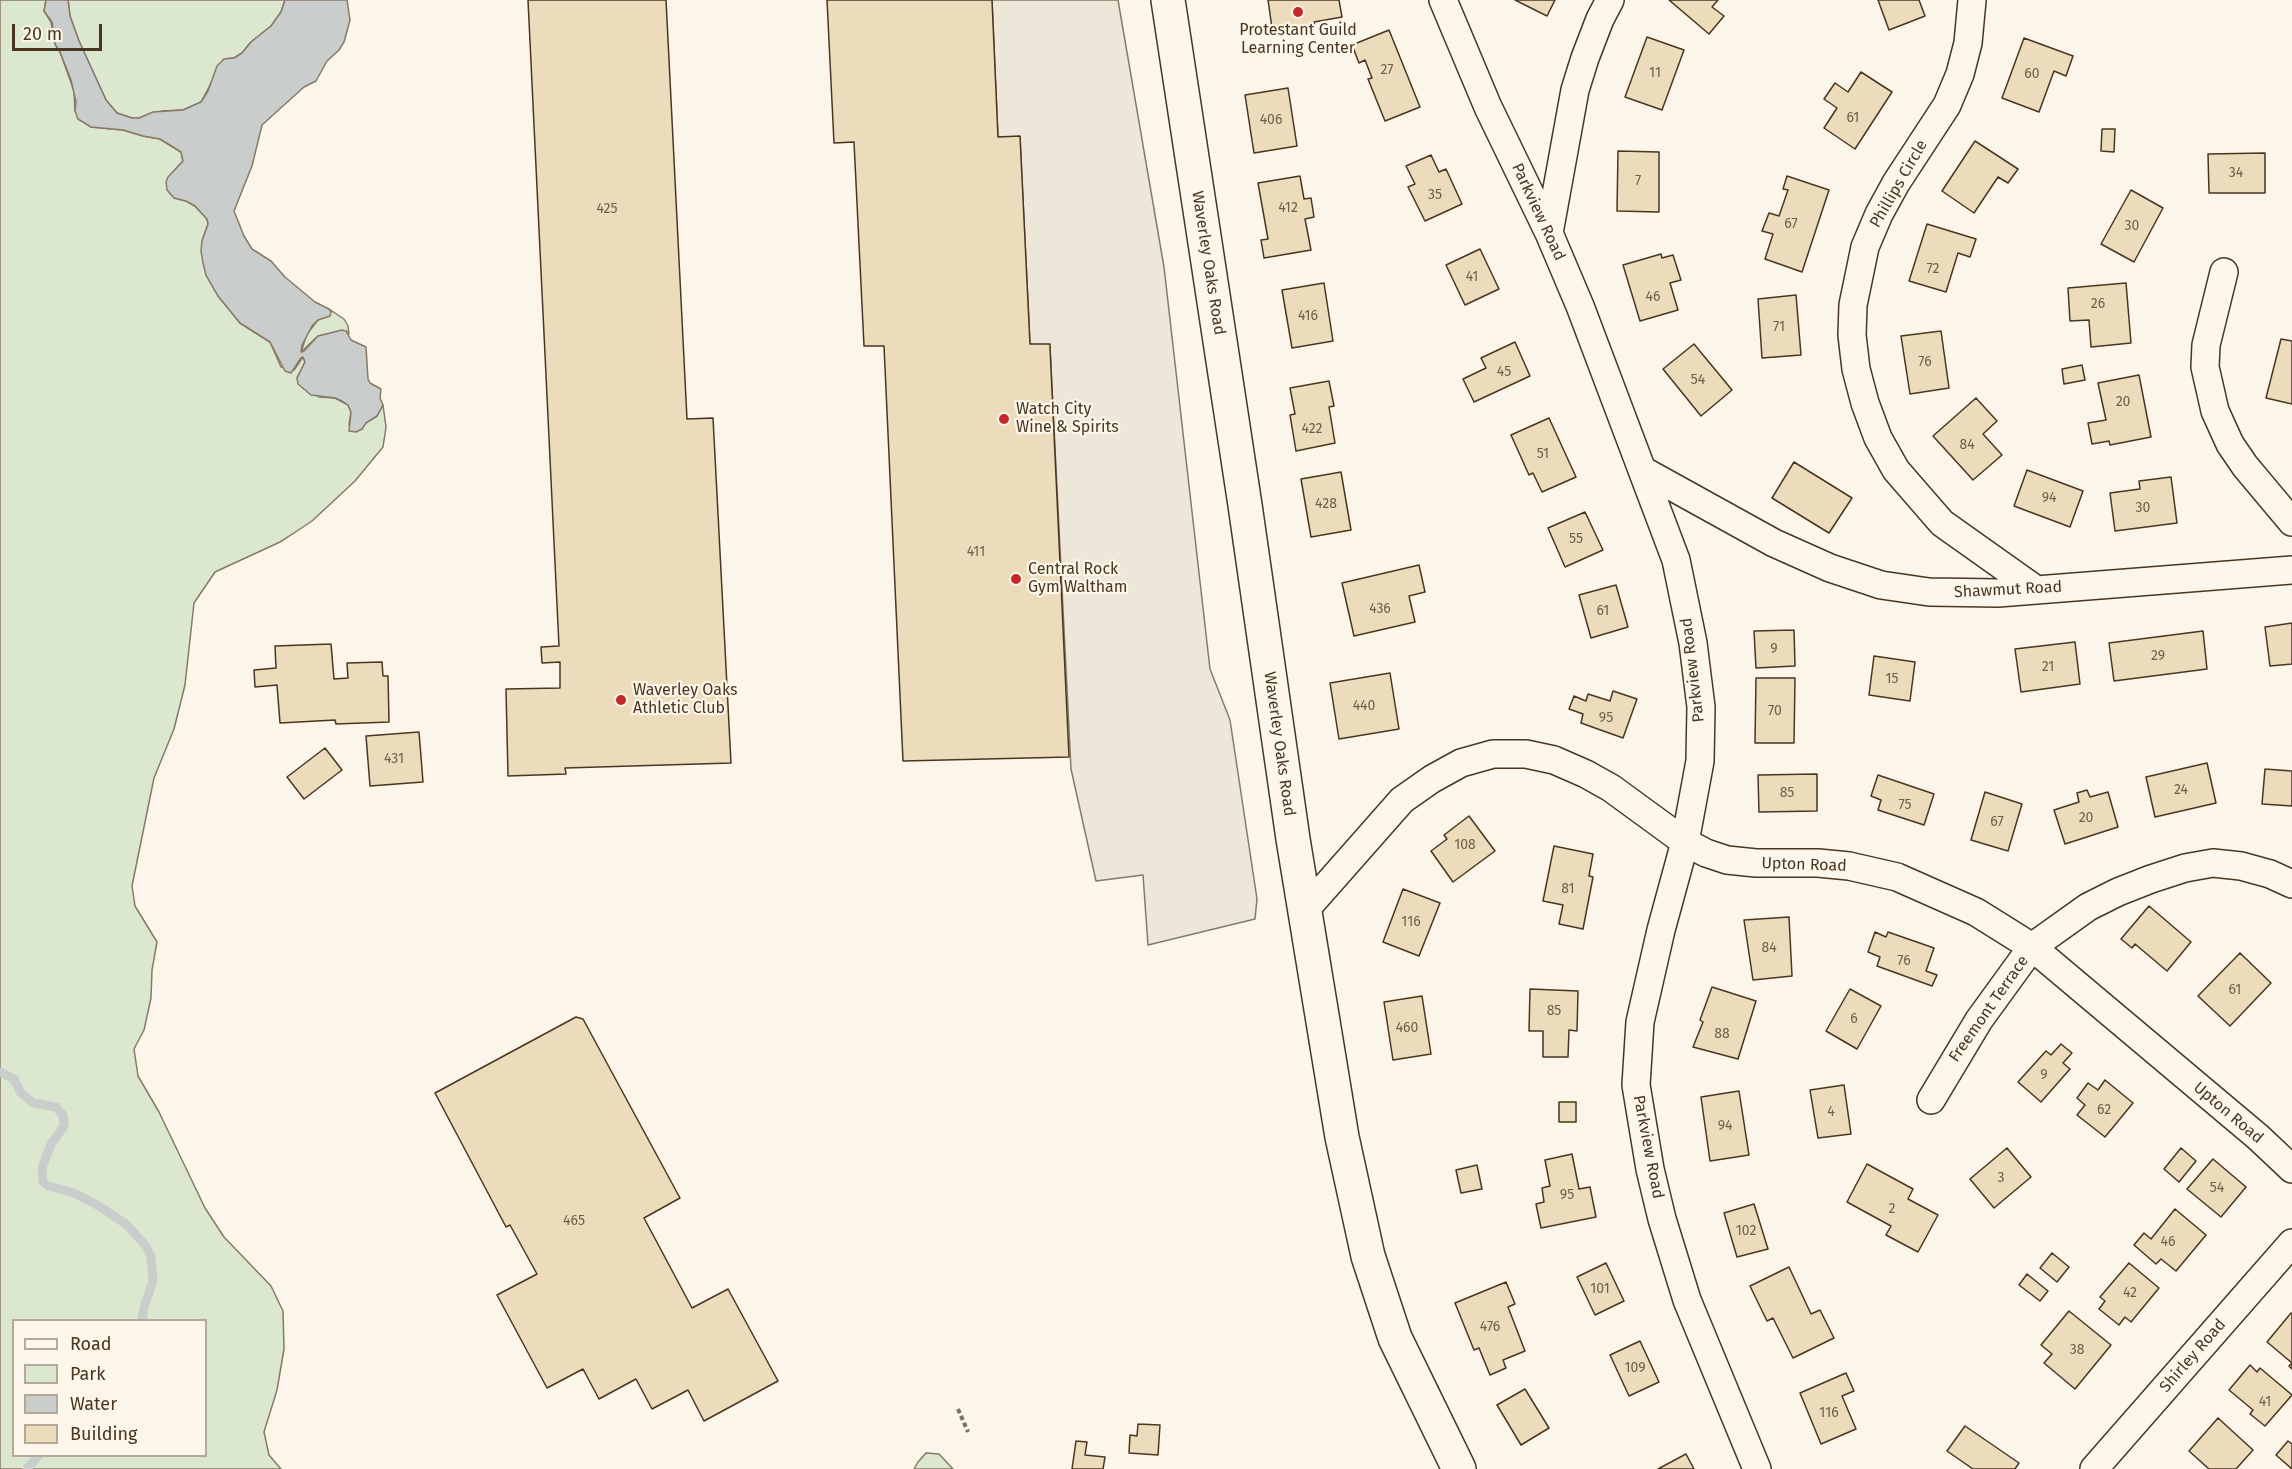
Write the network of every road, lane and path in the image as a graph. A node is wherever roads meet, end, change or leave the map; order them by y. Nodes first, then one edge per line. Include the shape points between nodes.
1 (1168, 0) edge
2 (1443, 0) edge
3 (1610, 0) edge
4 (1972, 0) edge
5 (1549, 233) junction
6 (2224, 272) dead end
7 (1642, 470) junction
8 (2292, 522) edge
9 (2292, 570) edge
10 (2035, 589) junction
11 (1685, 842) junction
12 (2292, 884) edge
13 (1305, 910) junction
14 (2032, 947) junction
15 (1931, 1100) dead end
16 (2292, 1169) edge
17 (2292, 1243) edge
18 (958, 1409) dead end
19 (968, 1432) dead end
20 (1459, 1469) edge
21 (1757, 1469) edge
22 (2094, 1469) edge

1 - 13 main road, Waverley Oaks Road
2 - 5 street, Parkview Road via 1488,107
3 - 5 street via 1575,90
4 - 10 street, Phillips Circle via 1968,43 1947,105 1896,183 1865,247 1852,335 1865,404 1896,470 1942,523
5 - 7 street, Parkview Road
6 - 8 street via 2206,345 2205,367 2215,411 2245,466
7 - 10 street, Shawmut Road via 1774,543 1881,585 1967,594
7 - 11 street, Parkview Road via 1676,560 1701,707 1700,761
9 - 10 street, Shawmut Road
11 - 13 street, Upton Road via 1586,774 1554,760 1526,754 1493,754 1461,763 1402,800
11 - 14 street, Upton Road via 1727,860 1839,865 1897,878 1977,912
11 - 21 street, Parkview Road via 1640,1022 1636,1085 1662,1220 1687,1300
12 - 14 street, Freemont Terrace via 2270,873 2241,866 2213,863 2185,868 2118,892
13 - 20 main road, Waverley Oaks Road via 1342,1137 1368,1256 1395,1338
14 - 15 street, Freemont Terrace via 1979,1020
14 - 16 street, Upton Road
17 - 22 street, Shirley Road
18 - 19 path

